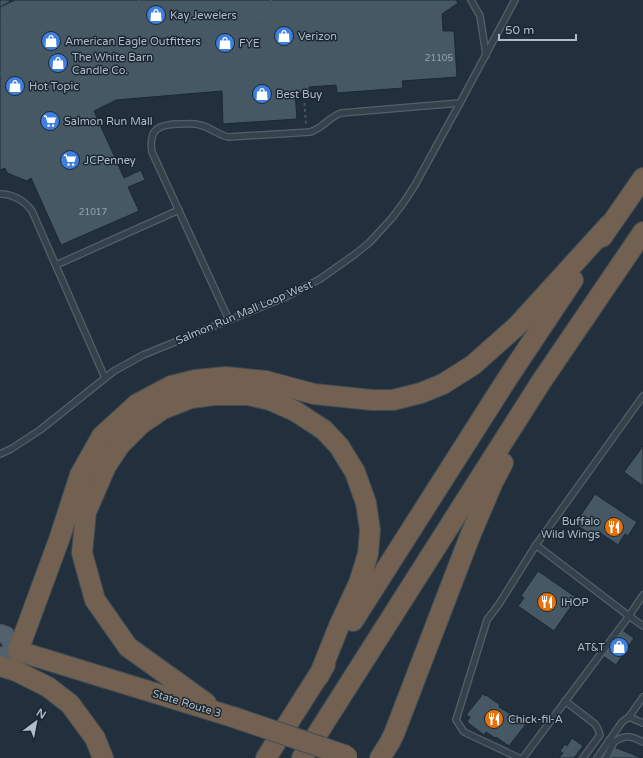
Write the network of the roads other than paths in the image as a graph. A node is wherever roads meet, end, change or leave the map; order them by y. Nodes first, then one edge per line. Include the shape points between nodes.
1 (471, 0) edge
2 (515, 0) edge
3 (486, 56) junction
4 (460, 104) junction
5 (643, 179) edge
6 (0, 194) edge
7 (179, 210) junction
8 (609, 225) junction
9 (643, 232) edge
10 (628, 253) junction
11 (56, 265) junction
12 (229, 320) junction
13 (105, 378) junction
14 (643, 396) edge
15 (0, 454) edge
16 (536, 545) junction
17 (643, 595) edge
18 (628, 616) junction
19 (643, 626) edge
20 (0, 633) edge
21 (9, 653) edge
22 (0, 666) edge
23 (319, 676) junction
24 (643, 697) edge
25 (565, 701) junction
26 (226, 715) junction
27 (629, 717) junction
28 (643, 723) edge
29 (612, 741) junction
30 (643, 742) edge
31 (351, 757) edge
32 (103, 758) edge
33 (266, 758) edge
34 (302, 758) edge
35 (380, 758) edge
36 (519, 758) edge
37 (523, 758) edge
38 (583, 758) edge
39 (597, 758) edge
40 (606, 758) edge

1 - 3 lane via 480,16
2 - 3 lane, Salmon Run Mall Loop West
3 - 4 lane, Salmon Run Mall Loop West
4 - 7 lane via 341,113 330,118 316,130 306,132 228,136 198,124 172,124 160,127 151,138 152,152
4 - 12 lane, Salmon Run Mall Loop West via 404,202 369,243 320,279 286,297
5 - 8 highway
6 - 11 lane via 17,198 29,207
7 - 11 lane
7 - 12 lane
8 - 21 highway via 518,325 473,365 442,384 421,392 393,400 372,400 314,394 266,381 226,377 194,380 171,386 137,404 102,436 80,475 60,538
8 - 23 highway via 507,379
9 - 10 highway
10 - 34 highway via 541,382
10 - 35 highway via 526,421 493,482 394,734
11 - 13 lane
12 - 13 lane, Salmon Run Mall Loop West via 143,354
13 - 15 lane, Salmon Run Mall Loop West via 40,430
14 - 16 lane
16 - 18 lane
16 - 36 lane via 487,620 456,720 464,732
17 - 18 lane
18 - 19 lane
18 - 25 lane
20 - 21 main road via 6,635
21 - 26 highway, State Route 3
22 - 32 highway via 48,687 70,704 95,738
23 - 26 highway via 359,583 368,554 370,530 366,503 355,472 339,446 324,430 295,411 270,400 248,395 214,395 191,398 163,409 141,424 120,445 106,466 86,512 82,553 95,600 128,647
23 - 33 highway
24 - 27 lane
25 - 37 lane
25 - 38 lane via 590,720 600,735
26 - 31 highway, State Route 3, bridge
27 - 28 lane
27 - 29 lane via 622,722
29 - 30 lane via 622,737 633,737
29 - 39 lane
29 - 40 lane

